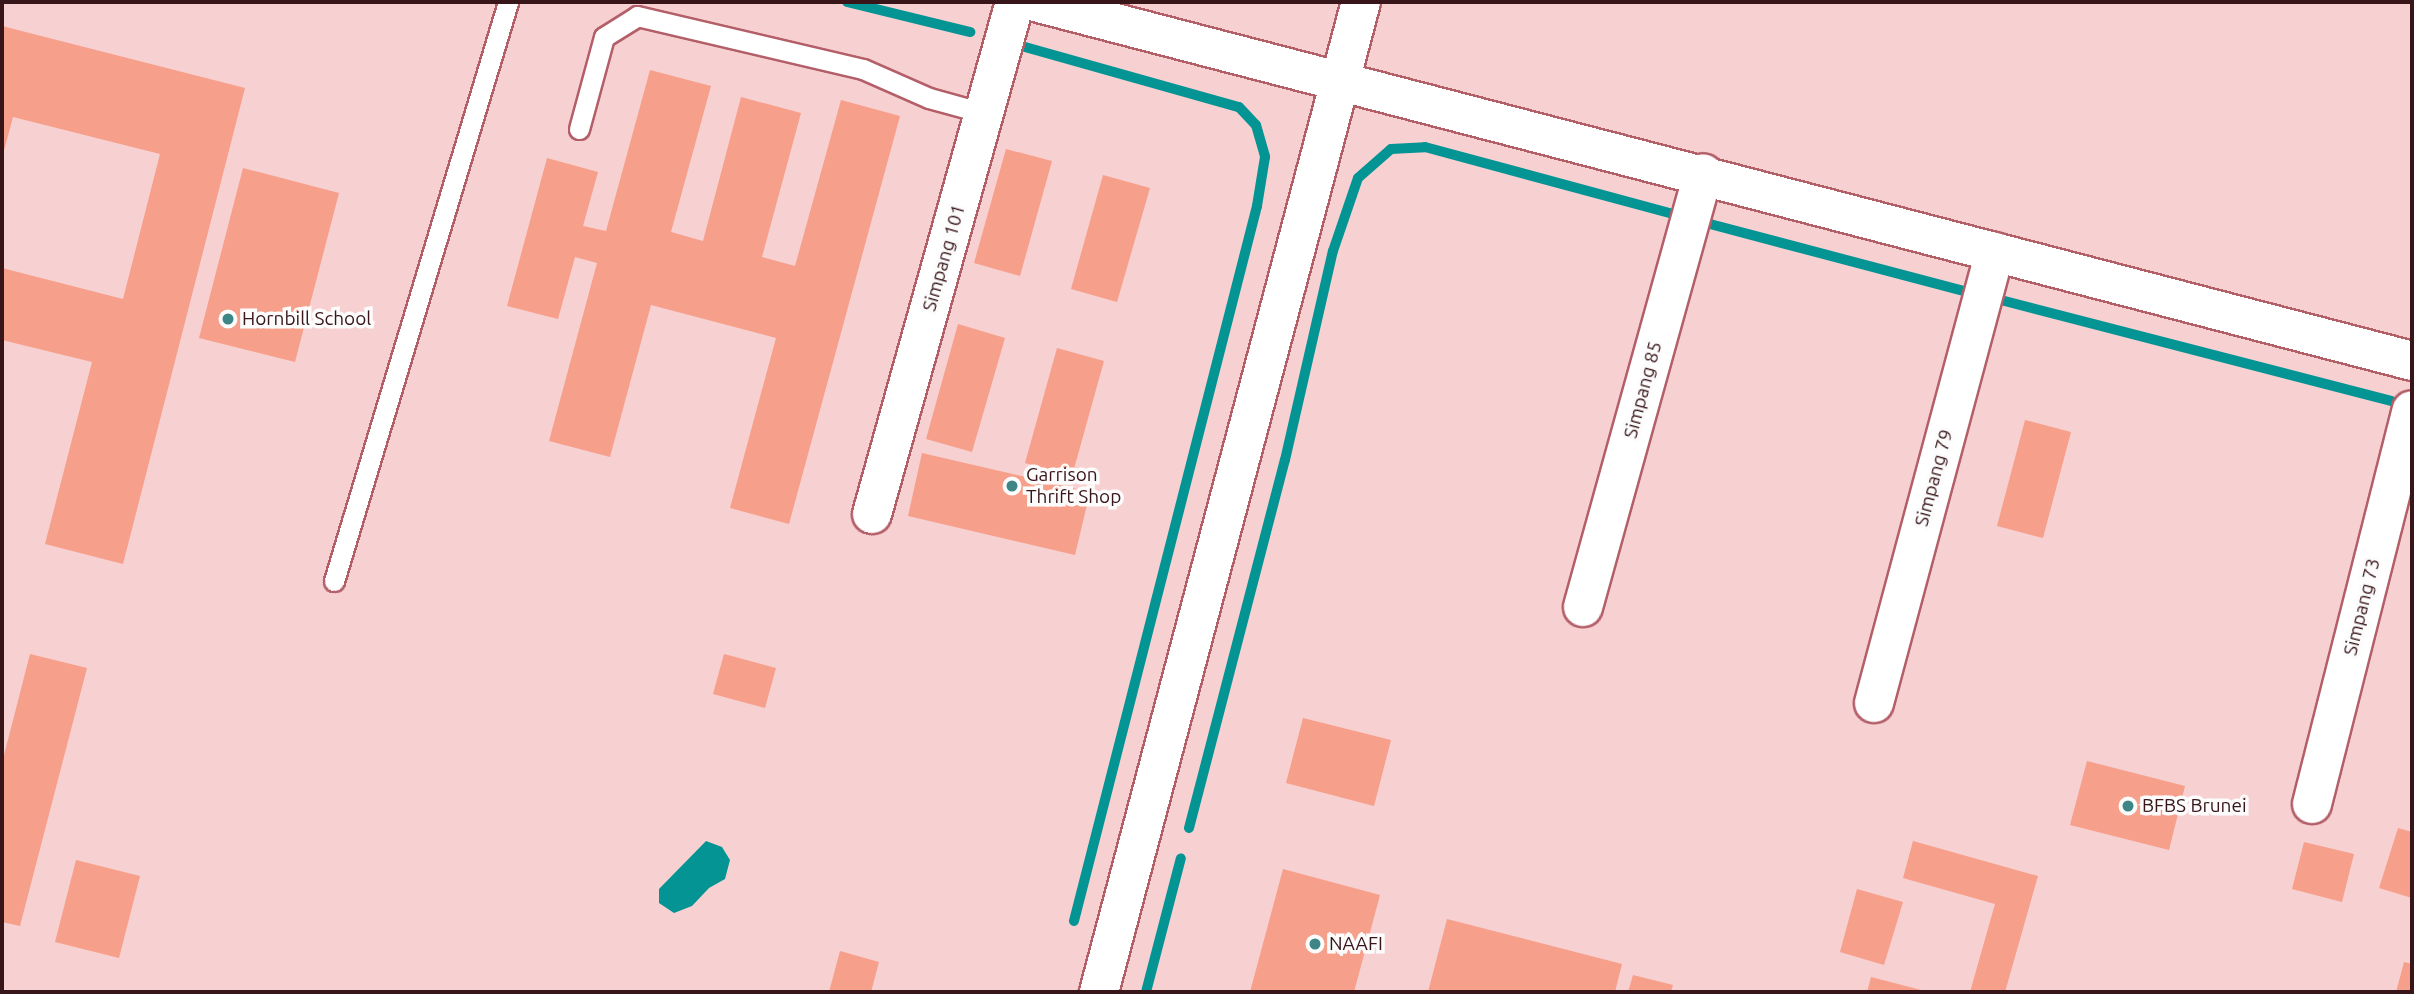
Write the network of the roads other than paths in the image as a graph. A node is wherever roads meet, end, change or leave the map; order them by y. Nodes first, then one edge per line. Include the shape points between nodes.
1 (508, 2) edge
2 (1015, 2) edge
3 (1035, 2) edge
4 (1361, 2) edge
5 (1342, 79) junction
6 (984, 113) junction
7 (579, 129) dead end
8 (1703, 173) junction
9 (1995, 252) junction
10 (2412, 361) edge
11 (2412, 410) edge
12 (872, 514) dead end
13 (334, 581) dead end
14 (1583, 607) dead end
15 (1874, 704) dead end
16 (2312, 804) dead end
17 (1099, 992) edge

1 - 13 lane
2 - 6 street, Simpang 101
3 - 5 street
4 - 5 street
5 - 8 street
5 - 17 street
6 - 7 lane via 929,98 863,69 637,16 604,37
6 - 12 street, Simpang 101
8 - 9 street
8 - 14 street, Simpang 85
9 - 10 street
9 - 15 street, Simpang 79
11 - 16 street, Simpang 73

